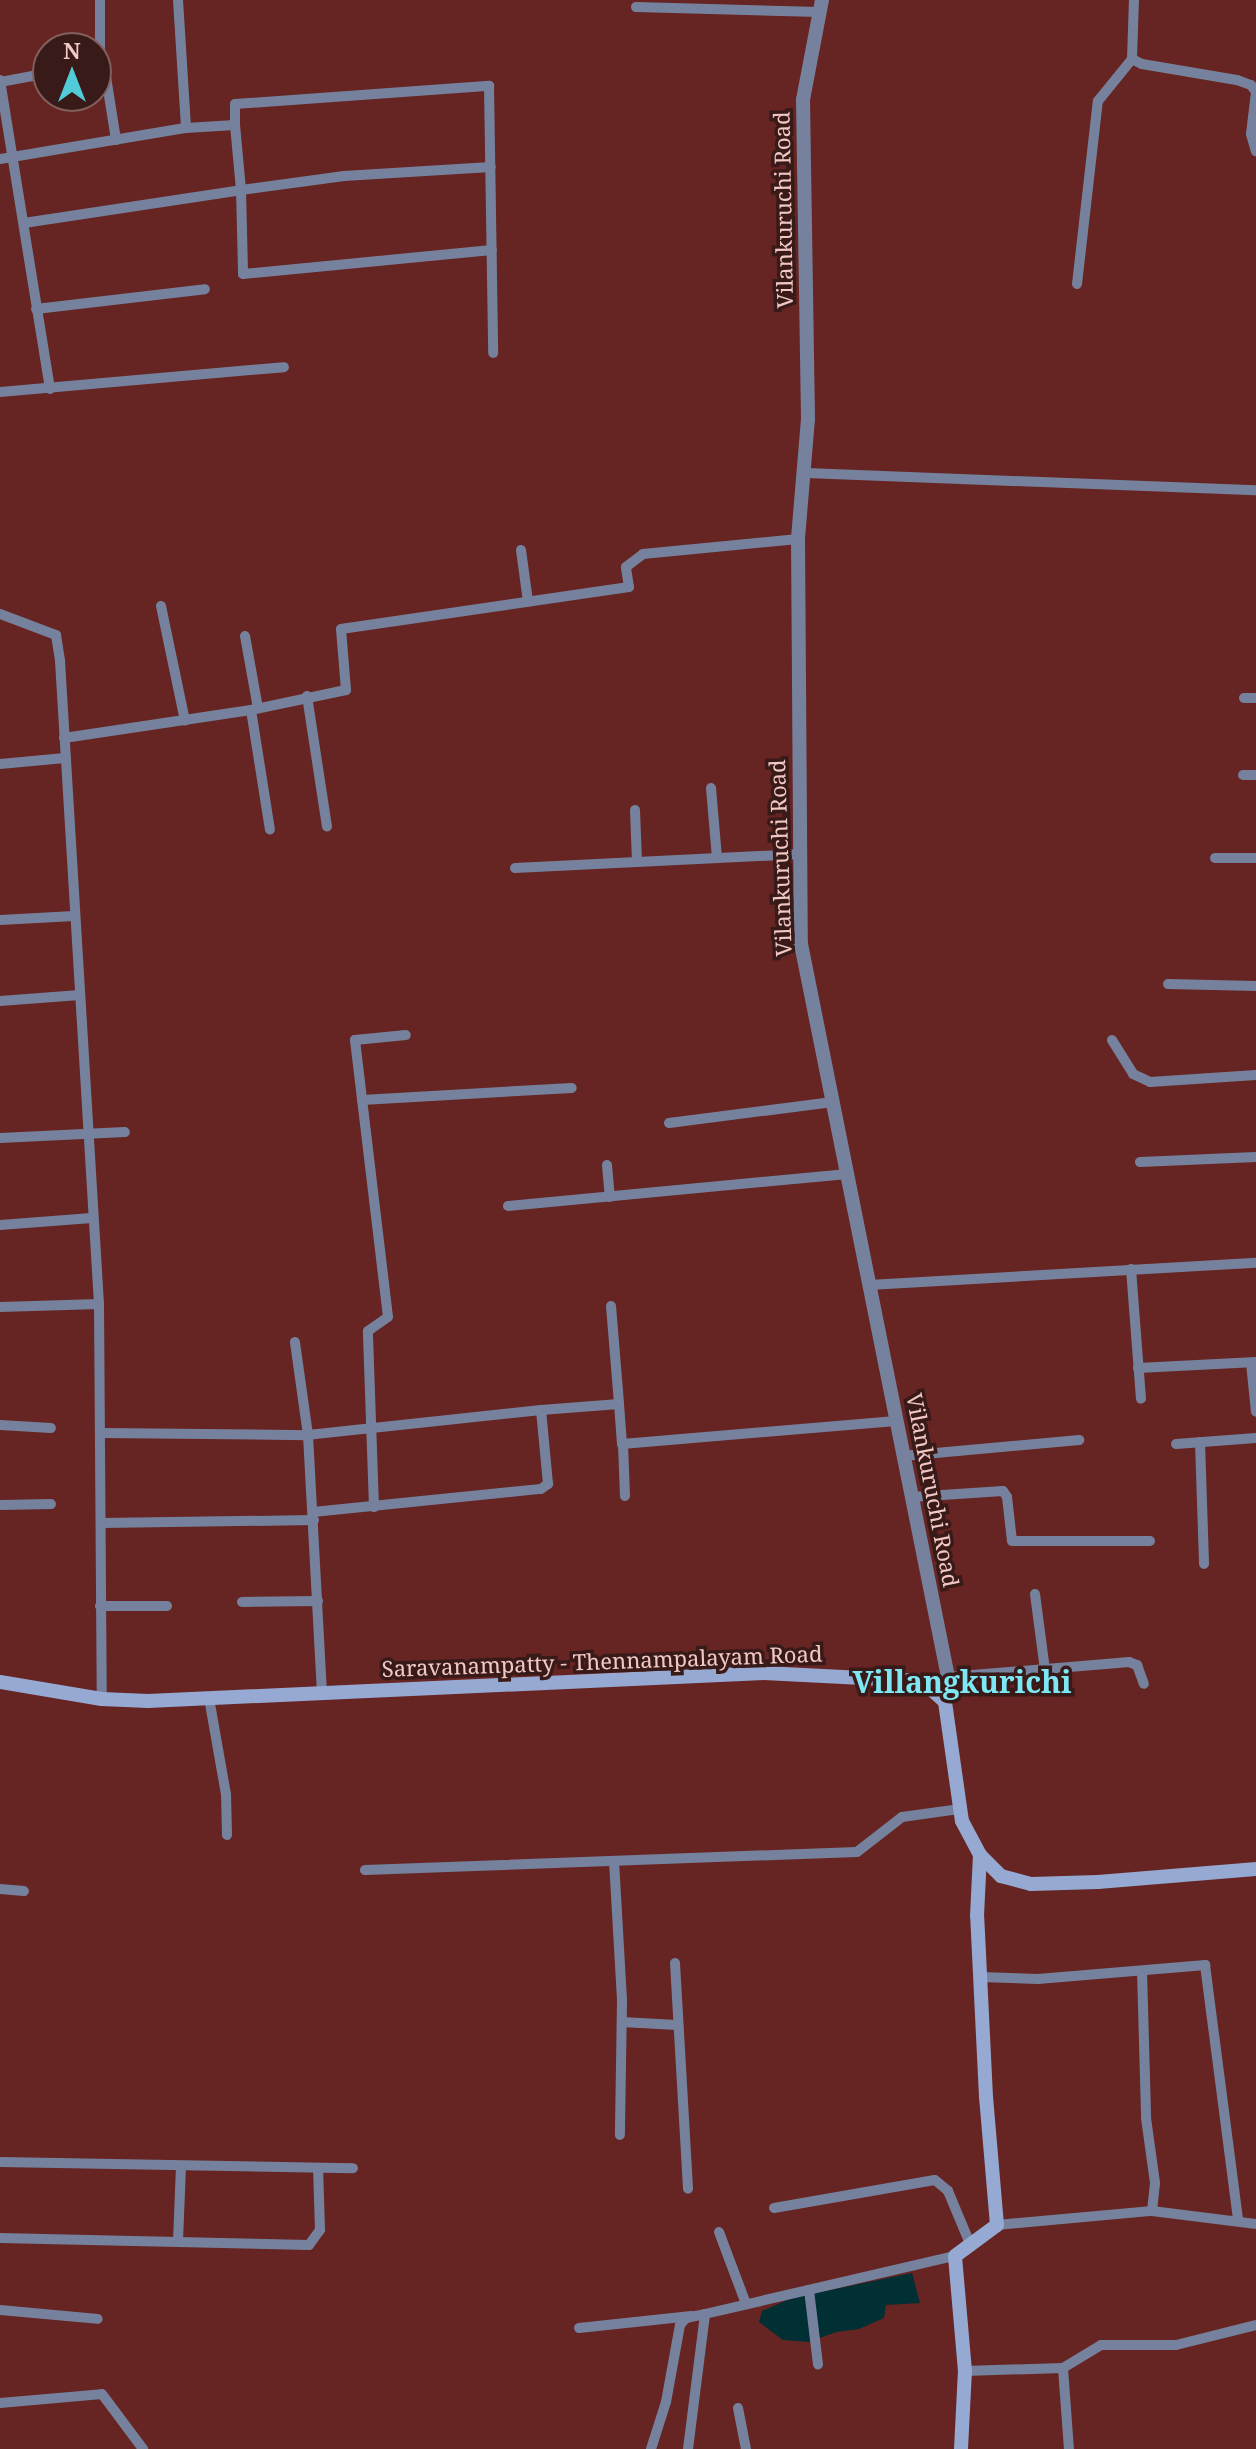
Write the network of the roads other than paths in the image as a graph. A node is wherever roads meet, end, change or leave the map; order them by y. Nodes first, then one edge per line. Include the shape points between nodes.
1 (100, 0) edge
2 (178, 0) edge
3 (1134, 0) edge
4 (820, 6) edge
5 (636, 7) dead end
6 (99, 32) edge
7 (1132, 59) junction
8 (32, 76) edge
9 (0, 82) edge
10 (112, 112) edge
11 (235, 125) junction
12 (186, 128) junction
13 (116, 140) junction
14 (1256, 151) edge
15 (13, 158) junction
16 (0, 159) edge
17 (491, 167) junction
18 (241, 190) junction
19 (24, 223) junction
20 (492, 250) junction
21 (1077, 284) dead end
22 (205, 289) dead end
23 (36, 309) junction
24 (493, 353) dead end
25 (284, 367) dead end
26 (50, 389) junction
27 (0, 392) edge
28 (806, 473) junction
29 (1256, 490) edge
30 (798, 539) junction
31 (521, 550) dead end
32 (528, 602) junction
33 (161, 606) dead end
34 (0, 614) edge
35 (245, 636) dead end
36 (307, 696) junction
37 (1244, 698) dead end
38 (1256, 698) edge
39 (255, 709) junction
40 (185, 721) junction
41 (64, 738) junction
42 (65, 758) junction
43 (0, 764) edge
44 (1243, 775) dead end
45 (1256, 775) edge
46 (711, 788) dead end
47 (635, 810) dead end
48 (327, 826) dead end
49 (270, 830) dead end
50 (800, 854) junction
51 (717, 858) junction
52 (1215, 858) dead end
53 (1256, 858) edge
54 (637, 862) junction
55 (515, 868) dead end
56 (74, 916) junction
57 (0, 920) edge
58 (1168, 984) dead end
59 (1256, 986) edge
60 (80, 995) junction
61 (0, 1001) edge
62 (406, 1035) dead end
63 (1112, 1040) dead end
64 (1256, 1075) edge
65 (572, 1088) dead end
66 (362, 1100) junction
67 (833, 1102) junction
68 (669, 1123) dead end
69 (125, 1132) dead end
70 (86, 1135) junction
71 (0, 1138) edge
72 (1256, 1157) edge
73 (1140, 1162) dead end
74 (607, 1165) dead end
75 (847, 1174) junction
76 (610, 1197) junction
77 (508, 1206) dead end
78 (92, 1218) junction
79 (0, 1225) edge
80 (1256, 1263) edge
81 (1131, 1269) junction
82 (869, 1285) junction
83 (99, 1304) junction
84 (611, 1306) dead end
85 (0, 1307) edge
86 (295, 1342) dead end
87 (1253, 1362) edge
88 (1138, 1368) junction
89 (1141, 1399) dead end
90 (619, 1404) junction
91 (541, 1410) junction
92 (1256, 1412) edge
93 (896, 1421) junction
94 (0, 1425) edge
95 (51, 1428) dead end
96 (372, 1429) junction
97 (101, 1433) junction
98 (308, 1435) junction
99 (1256, 1438) edge
100 (1079, 1440) dead end
101 (1200, 1442) junction
102 (623, 1444) junction
103 (1176, 1444) dead end
104 (903, 1456) junction
105 (625, 1496) dead end
106 (912, 1497) junction
107 (51, 1504) dead end
108 (0, 1505) edge
109 (374, 1507) junction
110 (314, 1516) junction
111 (102, 1523) junction
112 (1150, 1541) dead end
113 (1204, 1564) dead end
114 (1035, 1594) dead end
115 (318, 1601) junction
116 (242, 1602) dead end
117 (100, 1606) junction
118 (167, 1606) dead end
119 (1045, 1670) junction
120 (948, 1677) junction
121 (0, 1682) edge
122 (1144, 1684) dead end
123 (322, 1693) junction
124 (209, 1698) junction
125 (102, 1699) junction
126 (945, 1702) junction
127 (960, 1809) junction
128 (227, 1835) dead end
129 (980, 1855) junction
130 (614, 1861) junction
131 (1256, 1869) edge
132 (365, 1870) dead end
133 (0, 1889) edge
134 (24, 1891) dead end
135 (675, 1963) dead end
136 (1142, 1971) junction
137 (980, 1977) junction
138 (622, 2022) junction
139 (677, 2025) junction
140 (620, 2135) dead end
141 (0, 2162) edge
142 (181, 2167) junction
143 (318, 2168) junction
144 (353, 2168) dead end
145 (688, 2189) dead end
146 (774, 2208) dead end
147 (1152, 2211) junction
148 (1238, 2219) junction
149 (1256, 2224) edge
150 (997, 2225) junction
151 (719, 2232) dead end
152 (0, 2238) edge
153 (178, 2241) junction
154 (971, 2246) junction
155 (955, 2256) junction
156 (809, 2290) junction
157 (746, 2304) junction
158 (0, 2310) edge
159 (705, 2314) junction
160 (98, 2319) dead end
161 (1256, 2325) edge
162 (579, 2328) dead end
163 (818, 2364) dead end
164 (1063, 2368) junction
165 (965, 2371) junction
166 (0, 2403) edge
167 (738, 2408) dead end
168 (143, 2449) edge
169 (651, 2449) edge
170 (688, 2449) edge
171 (746, 2449) edge
172 (961, 2449) edge
173 (1069, 2449) edge

1 - 6 street
2 - 12 street
3 - 7 street
4 - 5 street
4 - 28 street, Vilankuruchi Road via 803,100
7 - 14 street via 1251,85 1256,92 1251,134
7 - 21 street via 1098,101
8 - 9 street
9 - 15 street
10 - 13 street
11 - 12 street
11 - 17 street via 235,104 489,86
11 - 18 street
12 - 13 street
13 - 15 street
15 - 16 street
15 - 19 street
17 - 18 street via 344,176
17 - 20 street
18 - 19 street
18 - 20 street via 243,274
19 - 23 street
20 - 24 street
22 - 23 street
23 - 26 street
25 - 26 street
26 - 27 street
28 - 29 street
28 - 30 street, Vilankuruchi Road
30 - 32 street via 643,554 626,567 629,587
30 - 50 street, Vilankuruchi Road
31 - 32 street
32 - 36 street via 341,629 346,690
33 - 40 street
34 - 41 street via 56,635
35 - 39 street
36 - 39 street
36 - 48 street
37 - 38 street
39 - 40 street
39 - 49 street
40 - 41 street
41 - 42 street
42 - 43 street
42 - 56 street
44 - 45 street
46 - 51 street
47 - 54 street
50 - 51 street
50 - 67 street, Vilankuruchi Road via 801,944
51 - 54 street
52 - 53 street
54 - 55 street
56 - 57 street
56 - 60 street
58 - 59 street
60 - 61 street
60 - 70 street
62 - 66 street via 355,1040
63 - 64 street via 1133,1074 1150,1082
65 - 66 street
66 - 96 street via 388,1317 368,1331
67 - 68 street
67 - 75 street, Vilankuruchi Road
69 - 70 street
70 - 71 street
70 - 78 street
72 - 73 street
74 - 76 street
75 - 76 street
75 - 82 street, Vilankuruchi Road
76 - 77 street
78 - 79 street
78 - 83 street
80 - 81 street
81 - 82 street
81 - 88 street
82 - 93 street, Vilankuruchi Road
83 - 85 street
83 - 97 street
84 - 90 street
86 - 98 street
87 - 88 street
87 - 92 street
88 - 89 street
90 - 91 street
90 - 102 street
91 - 96 street
91 - 109 street via 548,1484 541,1489
93 - 102 street
93 - 104 street, Vilankuruchi Road
94 - 95 street
96 - 98 street
96 - 109 street
97 - 98 street
97 - 111 street
98 - 110 street
99 - 101 street
100 - 104 street
101 - 103 street
101 - 113 street
102 - 105 street
104 - 106 street, Vilankuruchi Road
106 - 112 street via 1003,1491 1012,1541
106 - 120 street, Vilankuruchi Road
107 - 108 street
109 - 110 street
110 - 111 street
110 - 115 street
111 - 117 street
114 - 119 street
115 - 116 street
115 - 123 street
117 - 118 street
117 - 125 street
119 - 120 street
119 - 122 street via 1129,1662 1137,1665
120 - 126 street, Vilankuruchi Road
121 - 125 main road, Saravanampatty - Thennampalayam Road
123 - 124 main road, Saravanampatty - Thennampalayam Road
123 - 126 main road, Saravanampatty - Thennampalayam Road via 764,1673 922,1681
124 - 125 main road, Saravanampatty - Thennampalayam Road
124 - 128 street via 226,1794
126 - 127 main road
127 - 129 main road
127 - 130 street via 902,1817 857,1852
129 - 131 main road via 1001,1876 1031,1884
129 - 137 main road
130 - 132 street
130 - 138 street
133 - 134 street
135 - 139 street
136 - 137 street via 1038,1979
136 - 147 street via 1146,2118 1155,2183
136 - 148 street via 1205,1965
137 - 150 main road
138 - 139 street
138 - 140 street
139 - 145 street
141 - 142 street
142 - 143 street
142 - 153 street
143 - 144 street
143 - 153 street via 320,2230 309,2245
146 - 154 street via 935,2180 948,2191
147 - 148 street
147 - 150 street
148 - 149 street
150 - 154 main road
151 - 157 street
152 - 153 street
154 - 155 main road
155 - 156 street
155 - 165 main road
156 - 157 street
156 - 163 street
157 - 159 street
158 - 160 street
159 - 162 street
159 - 169 street via 680,2325
159 - 170 street
161 - 164 street via 1176,2345 1101,2345
164 - 165 street
164 - 173 street
165 - 172 main road
166 - 168 street via 102,2394
167 - 171 street

